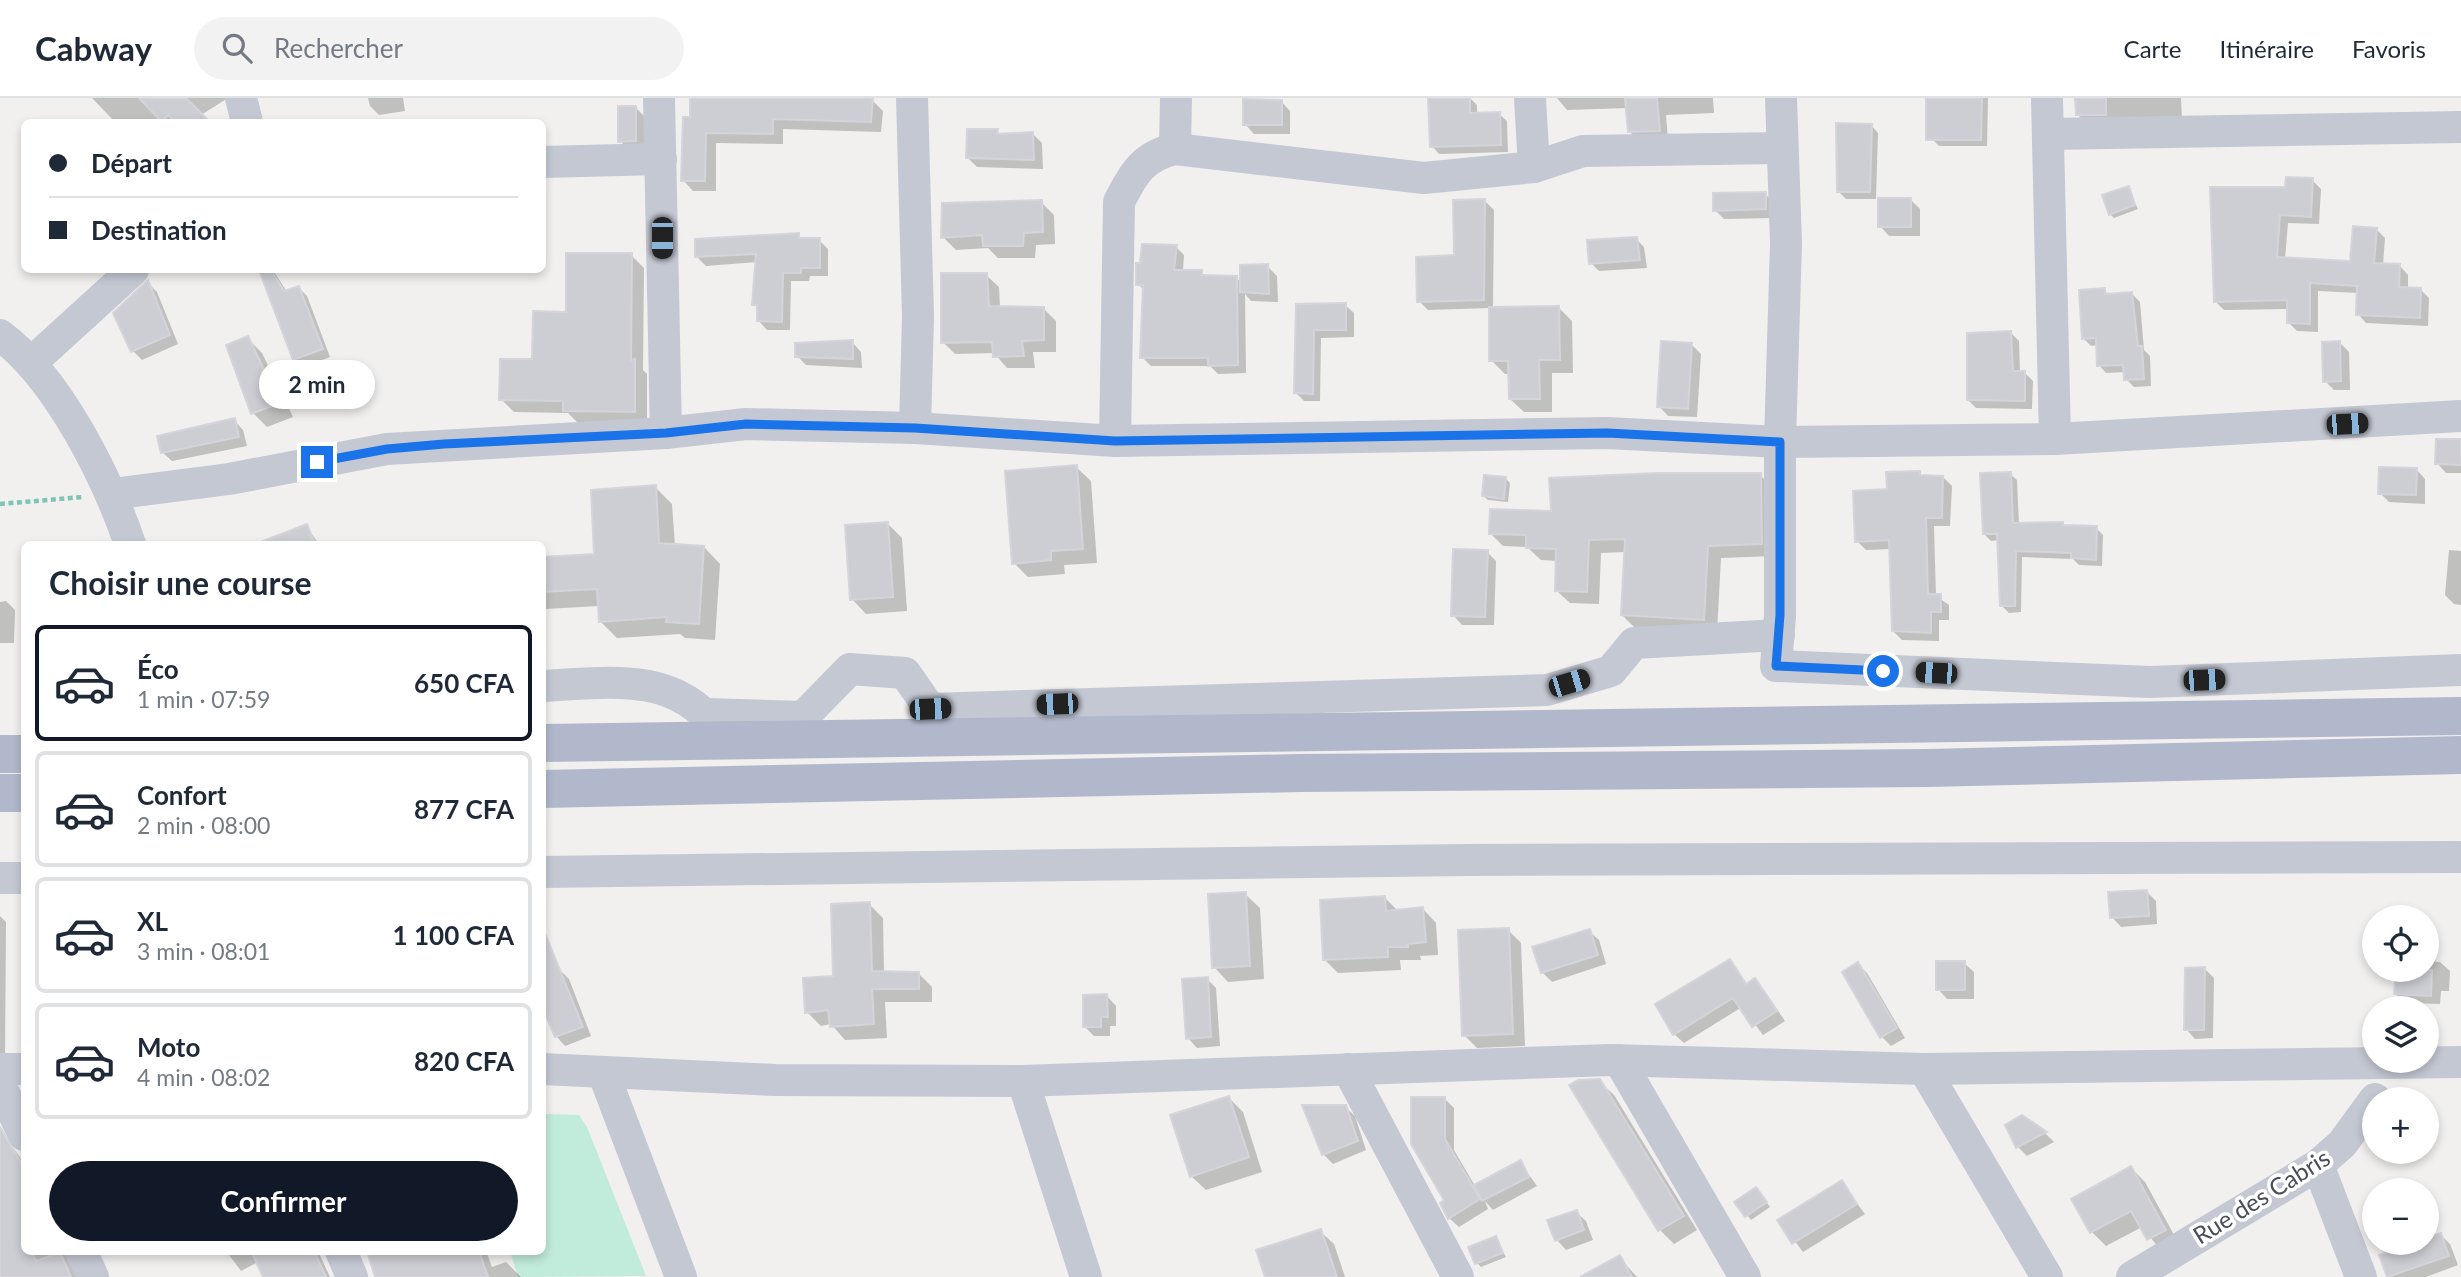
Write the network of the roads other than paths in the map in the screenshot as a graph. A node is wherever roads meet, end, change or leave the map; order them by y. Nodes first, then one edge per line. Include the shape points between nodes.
1 (242, 98) edge
2 (659, 98) edge
3 (912, 98) edge
4 (1177, 98) edge
5 (1530, 98) edge
6 (1781, 98) edge
7 (2047, 98) edge
8 (246, 119) edge
9 (2461, 127) edge
10 (2048, 134) junction
11 (1782, 148) junction
12 (1175, 149) junction
13 (661, 159) junction
14 (546, 162) edge
15 (1534, 167) junction
16 (130, 273) edge
17 (0, 335) edge
18 (32, 362) junction
19 (2461, 416) edge
20 (915, 428) junction
21 (666, 433) junction
22 (2055, 439) junction
23 (1115, 441) junction
24 (1780, 442) junction
25 (112, 495) junction
26 (129, 541) edge
27 (1779, 635) junction
28 (2461, 670) edge
29 (546, 686) edge
30 (2461, 716) edge
31 (716, 727) junction
32 (546, 743) edge
33 (0, 754) edge
34 (21, 754) edge
35 (2461, 755) edge
36 (546, 789) edge
37 (0, 793) edge
38 (21, 793) edge
39 (2461, 857) edge
40 (546, 872) edge
41 (0, 878) edge
42 (21, 878) edge
43 (1619, 1060) junction
44 (2362, 1062) edge
45 (2439, 1062) edge
46 (2461, 1062) edge
47 (0, 1069) edge
48 (21, 1069) edge
49 (546, 1069) edge
50 (1349, 1069) junction
51 (1924, 1069) junction
52 (603, 1072) junction
53 (1023, 1081) junction
54 (0, 1085) edge
55 (2362, 1117) edge
56 (21, 1129) edge
57 (2318, 1165) junction
58 (83, 1255) edge
59 (343, 1255) edge
60 (1080, 1275) edge
61 (93, 1277) edge
62 (352, 1277) edge
63 (681, 1277) edge
64 (1458, 1277) edge
65 (1745, 1277) edge
66 (2047, 1277) edge
67 (2132, 1277) edge
68 (2361, 1277) edge

1 - 8 street
2 - 13 street
3 - 20 street via 918,316
4 - 12 street
5 - 15 street
6 - 11 street
7 - 10 street
9 - 10 street
10 - 22 street
11 - 15 street via 1583,152
11 - 24 street via 1786,243
12 - 15 street via 1424,178
12 - 23 street via 1155,153 1137,167 1119,202
13 - 14 street
13 - 21 street
16 - 18 street
17 - 18 street
18 - 25 street
19 - 22 street
20 - 21 street via 746,424
20 - 23 street
21 - 25 street via 387,449 229,480
22 - 24 street
23 - 24 street via 1607,433
24 - 27 street
25 - 26 street
27 - 28 street via 1776,666 2150,682
27 - 31 street via 1633,643 1611,671 1547,690 930,709 905,673 850,669 803,717
29 - 31 street via 639,682 677,696
30 - 31 main road
31 - 32 main road
33 - 34 main road
35 - 36 main road via 1928,768 1300,773
37 - 38 main road
39 - 40 street via 1467,860
41 - 42 street
43 - 50 street
43 - 51 street
43 - 65 street
44 - 51 street
45 - 46 street
47 - 48 street
49 - 52 street
50 - 53 street
50 - 64 street
51 - 66 street
52 - 53 street via 775,1080
52 - 63 street
53 - 60 street
54 - 56 street
55 - 57 street, Rue des Cabris via 2342,1144
57 - 67 street, Rue des Cabris
57 - 68 street
58 - 61 street
59 - 62 street

